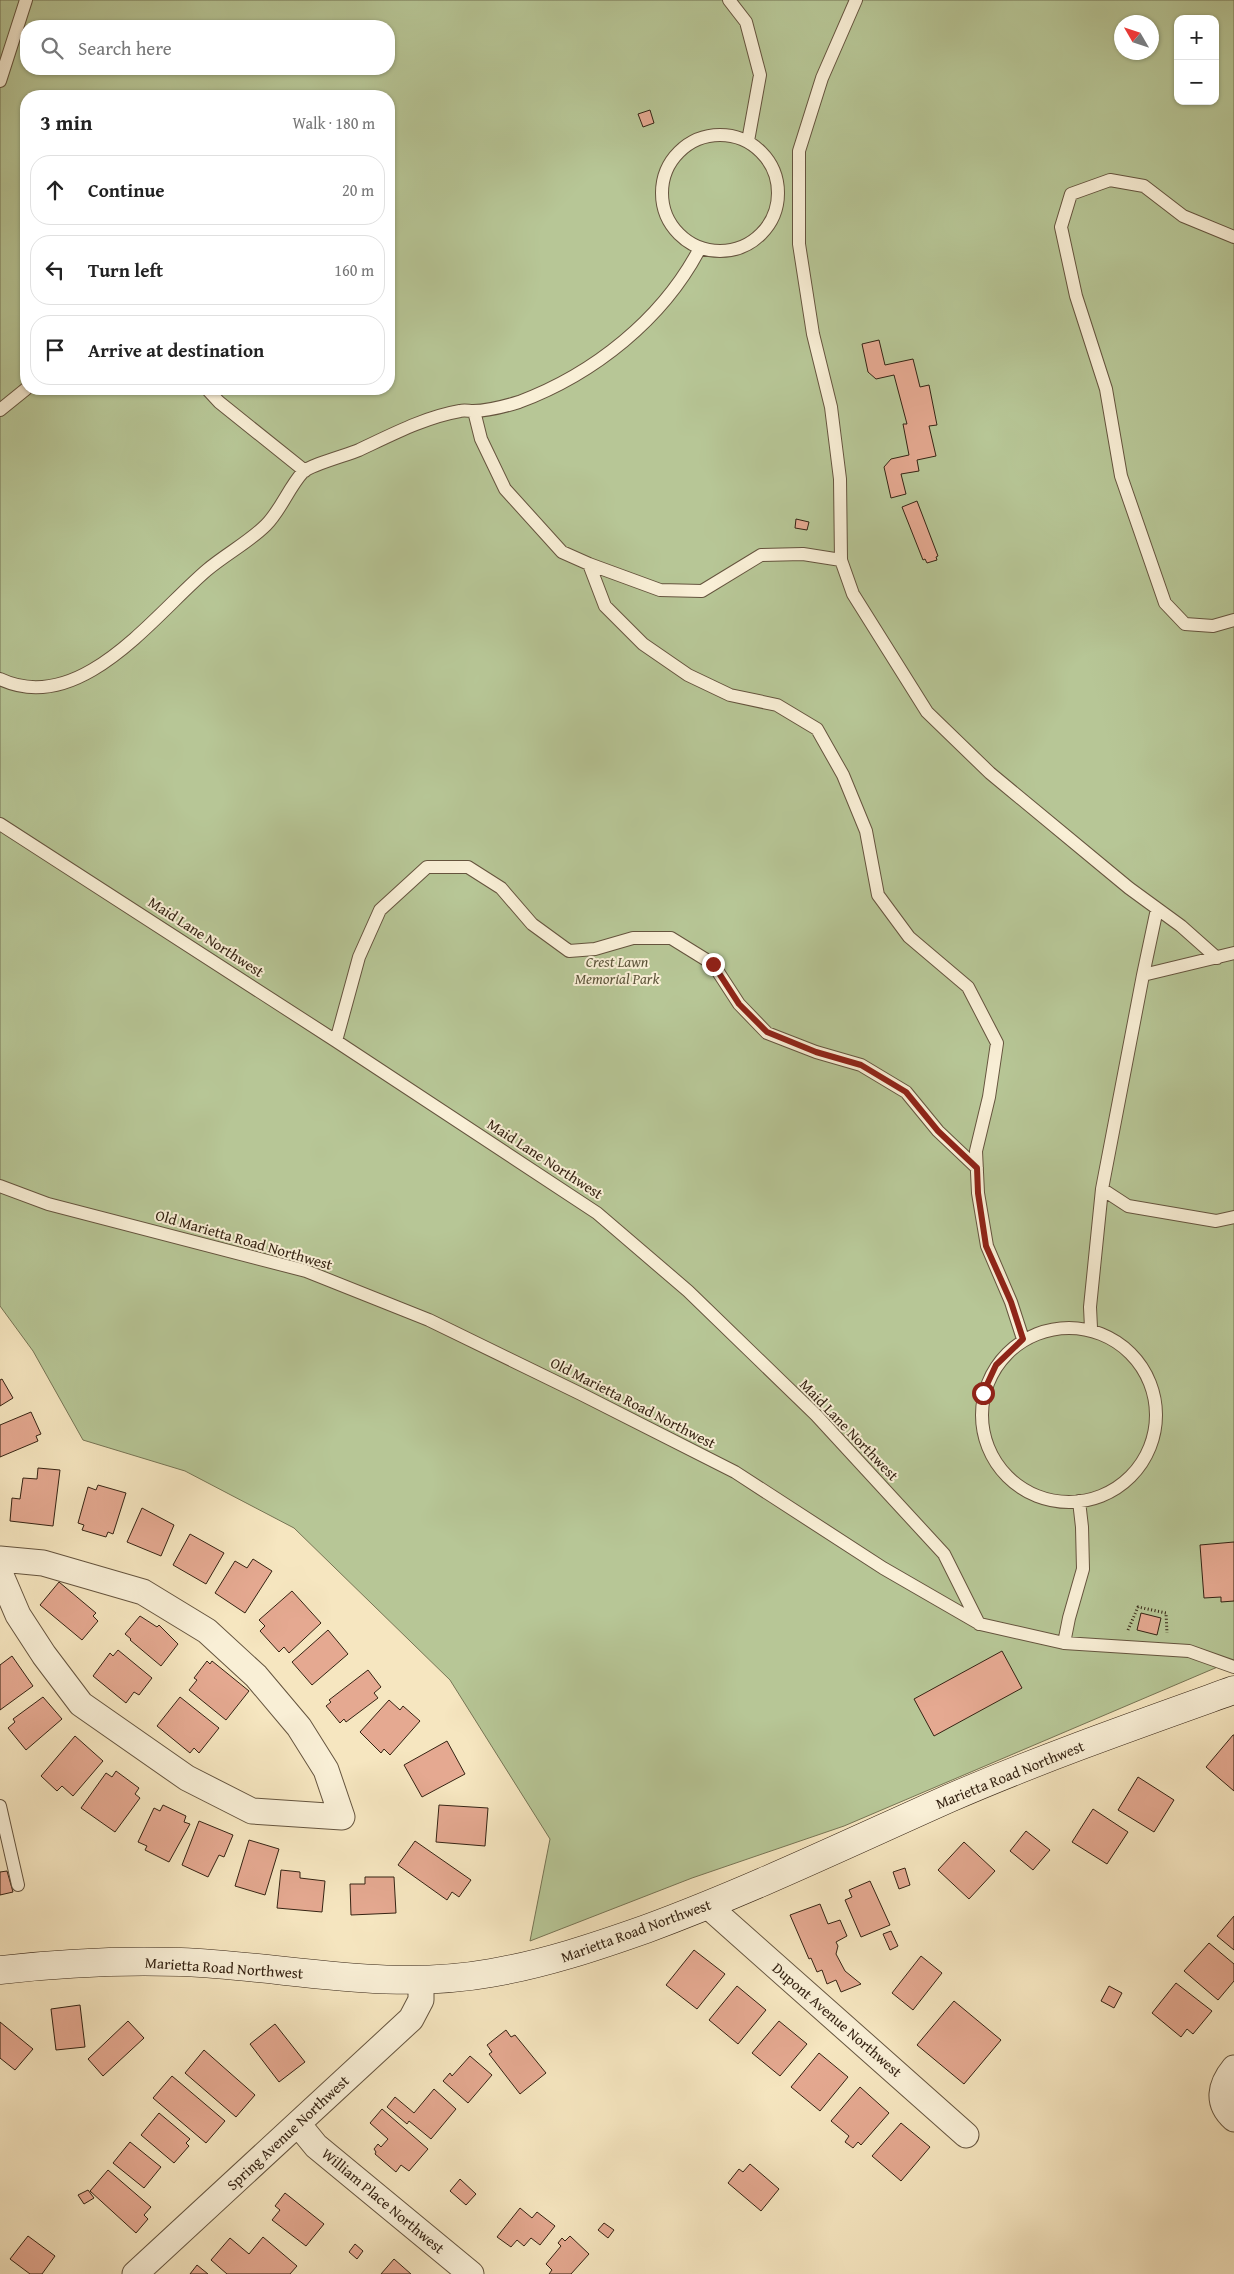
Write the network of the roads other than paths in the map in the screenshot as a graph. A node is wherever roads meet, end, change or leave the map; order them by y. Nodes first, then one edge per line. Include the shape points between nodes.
1 (26, 0) edge
2 (729, 0) edge
3 (856, 0) edge
4 (0, 81) edge
5 (748, 141) junction
6 (1234, 237) edge
7 (700, 248) junction
8 (20, 393) edge
9 (213, 395) edge
10 (0, 410) edge
11 (474, 411) junction
12 (304, 470) junction
13 (842, 560) junction
14 (589, 564) junction
15 (1234, 620) edge
16 (0, 679) edge
17 (0, 824) edge
18 (1157, 909) junction
19 (1234, 953) edge
20 (1217, 958) junction
21 (1144, 975) junction
22 (336, 1041) junction
23 (977, 1168) junction
24 (0, 1186) edge
25 (1102, 1189) junction
26 (1234, 1217) edge
27 (1091, 1328) junction
28 (1023, 1339) junction
29 (1079, 1501) junction
30 (0, 1559) edge
31 (0, 1573) edge
32 (980, 1624) junction
33 (1064, 1643) junction
34 (1234, 1667) edge
35 (1234, 1690) edge
36 (0, 1806) edge
37 (18, 1885) dead end
38 (708, 1906) junction
39 (0, 1970) edge
40 (421, 1980) junction
41 (1234, 2068) edge
42 (1234, 2119) edge
43 (298, 2124) junction
44 (966, 2134) dead end
45 (135, 2274) edge
46 (471, 2274) edge

1 - 4 lane
2 - 5 lane via 746,22 760,75
3 - 13 lane via 822,78 800,151 799,244 813,334 834,434 840,480
5 - 7 lane via 771,163 778,186 777,206 766,229 751,243 726,252
5 - 7 lane via 729,135 698,138 672,159 664,177 663,208 669,223 682,238
6 - 15 lane via 1184,216 1144,186 1110,180 1071,194 1061,227 1076,296 1106,389 1121,476 1165,603 1185,624 1213,626
7 - 11 lane via 685,277 664,303 611,350 567,381 517,402
8 - 10 lane
9 - 12 lane
11 - 12 lane via 461,410 411,426
11 - 14 lane via 481,439 505,489 562,552
12 - 16 lane via 266,525 208,569 113,659 65,684 17,687
13 - 14 lane via 803,554 761,555 702,591 660,590
13 - 18 lane via 853,594 927,712 990,773
14 - 23 lane via 605,606 643,644 688,675 730,695 777,706 816,729 843,775 866,831 878,896 909,937 968,987 997,1044 976,1152
17 - 22 lane, Maid Lane Northwest
18 - 20 lane
18 - 21 lane
19 - 20 lane
20 - 21 lane
21 - 25 lane
22 - 23 lane via 359,957 380,910 427,867 468,867 501,888 532,924 568,950 595,949 633,938 671,938 713,964 739,1004 767,1032 816,1052 861,1065 906,1092 938,1131
22 - 32 lane, Maid Lane Northwest via 597,1213 688,1291 816,1416 944,1554
23 - 28 lane via 986,1246 1011,1302
24 - 32 lane, Old Marietta Road Northwest via 48,1204 306,1271 428,1320 735,1472 883,1568
25 - 26 lane via 1128,1206 1216,1221
25 - 27 lane via 1090,1307
27 - 28 lane via 1048,1328
27 - 29 lane via 1131,1351 1136,1358 1154,1389 1156,1435 1135,1474 1104,1496
28 - 29 lane via 996,1365 983,1393 980,1410 984,1440 992,1458 1011,1482 1033,1496 1068,1503
29 - 33 lane via 1083,1569
30 - 31 street via 43,1563 144,1592 207,1631 256,1676 299,1727 326,1770 342,1817 252,1811 187,1778 81,1704 18,1615
32 - 33 lane, Old Marietta Road Northwest
33 - 34 lane, Old Marietta Road Northwest via 1189,1651
35 - 38 main road, Marietta Road Northwest via 954,1796
36 - 37 lane
38 - 40 main road, Marietta Road Northwest via 556,1959 489,1974
38 - 44 street, Dupont Avenue Northwest
39 - 40 main road, Marietta Road Northwest via 74,1962 183,1962 356,1980
40 - 43 street, Spring Avenue Northwest via 421,2000 411,2019
41 - 42 street via 1221,2088 1221,2100
43 - 45 street, Spring Avenue Northwest
43 - 46 street, William Place Northwest via 316,2146

